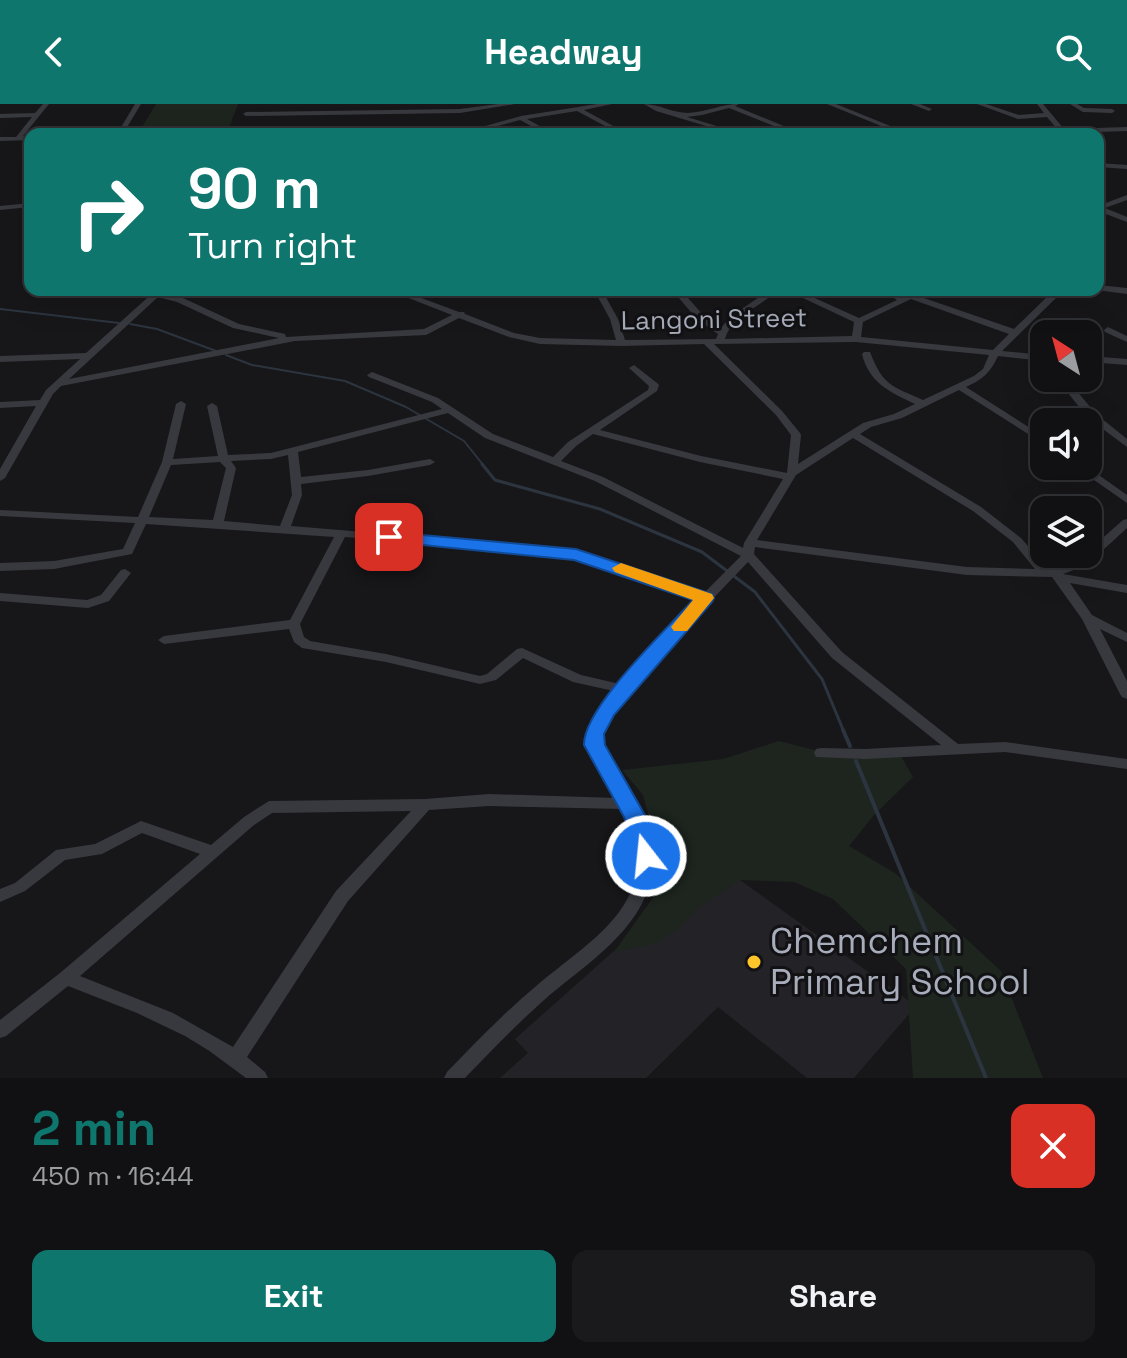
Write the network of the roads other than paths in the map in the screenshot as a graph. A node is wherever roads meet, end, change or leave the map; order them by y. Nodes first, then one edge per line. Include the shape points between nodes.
1 (13, 104) edge
2 (46, 104) edge
3 (138, 104) edge
4 (251, 104) edge
5 (371, 104) edge
6 (512, 104) edge
7 (609, 104) edge
8 (647, 104) edge
9 (830, 104) edge
10 (914, 104) edge
11 (980, 104) edge
12 (1040, 104) edge
13 (1073, 104) edge
14 (587, 105) edge
15 (733, 105) edge
16 (576, 108) junction
17 (929, 109) dead end
18 (1112, 111) dead end
19 (368, 113) junction
20 (246, 114) junction
21 (37, 115) junction
22 (1047, 115) junction
23 (2, 116) edge
24 (680, 117) junction
25 (521, 118) junction
26 (26, 128) edge
27 (124, 128) edge
28 (240, 128) edge
29 (363, 128) edge
30 (483, 128) edge
31 (540, 128) edge
32 (614, 128) edge
33 (719, 128) edge
34 (786, 128) edge
35 (892, 128) edge
36 (1059, 128) edge
37 (1127, 129) edge
38 (1104, 130) edge
39 (24, 131) edge
40 (24, 138) edge
41 (0, 139) edge
42 (17, 139) junction
43 (1104, 164) edge
44 (1127, 167) edge
45 (1127, 197) edge
46 (24, 206) edge
47 (1104, 206) edge
48 (0, 209) edge
49 (1104, 210) edge
50 (1127, 220) edge
51 (1104, 289) edge
52 (1127, 291) edge
53 (156, 296) edge
54 (171, 296) edge
55 (409, 296) edge
56 (601, 296) edge
57 (681, 296) edge
58 (765, 296) edge
59 (803, 296) edge
60 (900, 296) edge
61 (913, 296) edge
62 (1053, 296) edge
63 (908, 299) junction
64 (461, 314) junction
65 (859, 321) junction
66 (1108, 330) dead end
67 (1016, 333) junction
68 (721, 336) junction
69 (295, 338) junction
70 (856, 339) junction
71 (1127, 339) edge
72 (707, 342) junction
73 (621, 343) junction
74 (867, 354) dead end
75 (994, 354) junction
76 (88, 356) junction
77 (1030, 357) edge
78 (0, 359) edge
79 (1102, 360) edge
80 (1127, 362) edge
81 (634, 368) dead end
82 (372, 375) dead end
83 (58, 384) junction
84 (960, 387) junction
85 (1072, 392) edge
86 (40, 403) junction
87 (181, 404) dead end
88 (923, 404) junction
89 (0, 405) edge
90 (212, 406) dead end
91 (449, 410) junction
92 (592, 431) junction
93 (1030, 432) edge
94 (852, 433) junction
95 (1127, 444) edge
96 (293, 451) junction
97 (5, 460) edge
98 (224, 460) junction
99 (167, 462) junction
100 (430, 462) dead end
101 (554, 462) junction
102 (790, 475) junction
103 (0, 478) edge
104 (1099, 480) edge
105 (298, 481) junction
106 (1127, 500) edge
107 (0, 513) edge
108 (143, 519) junction
109 (1127, 522) edge
110 (218, 524) junction
111 (284, 529) junction
112 (341, 535) junction
113 (749, 549) junction
114 (0, 567) edge
115 (125, 573) dead end
116 (1053, 575) junction
117 (1127, 589) edge
118 (0, 597) edge
119 (705, 598) junction
120 (1088, 618) junction
121 (294, 624) junction
122 (1127, 638) edge
123 (164, 640) dead end
124 (623, 689) junction
125 (1127, 694) edge
126 (955, 749) junction
127 (821, 753) dead end
128 (1127, 764) edge
129 (629, 804) junction
130 (425, 805) junction
131 (213, 852) junction
132 (0, 896) edge
133 (66, 978) junction
134 (3, 1024) edge
135 (236, 1058) junction
136 (259, 1078) edge
137 (453, 1078) edge

1 - 23 street
2 - 21 street
3 - 27 street
4 - 20 street
5 - 19 street
6 - 19 street
7 - 14 street
8 - 24 street
9 - 35 street
10 - 17 street
11 - 22 street via 1018,117
12 - 22 street
13 - 18 street via 1083,110
14 - 16 street
15 - 24 street
15 - 34 street
16 - 25 street
16 - 32 street
19 - 20 street
19 - 29 street
20 - 28 street
21 - 23 street
21 - 26 street
22 - 36 street
24 - 33 street
25 - 30 street
25 - 31 street
37 - 38 street
39 - 42 street
40 - 42 street
41 - 42 street
43 - 44 street
45 - 47 street
46 - 48 street
49 - 50 street
51 - 52 street
53 - 76 street
54 - 69 street via 249,331
55 - 64 street, Langoni Street
56 - 73 street
57 - 68 street
58 - 68 street via 738,315
59 - 65 street
60 - 63 street
61 - 63 street
62 - 67 street
63 - 65 street
63 - 67 street
64 - 69 street via 426,332
64 - 73 street, Langoni Street via 540,341
65 - 70 street
66 - 71 street
67 - 75 street
68 - 70 street, Langoni Street
68 - 72 street, Langoni Street
69 - 83 street
70 - 75 street, Langoni Street
72 - 73 street, Langoni Street
72 - 102 street via 796,435
74 - 88 street via 868,369 876,378
75 - 77 street, Langoni Street
75 - 84 street via 987,370
76 - 78 street
76 - 83 street
79 - 80 street
81 - 92 street via 654,388
82 - 91 street
83 - 86 street
84 - 88 street
84 - 93 street
85 - 95 street
86 - 89 street
86 - 97 street
87 - 99 street
88 - 94 street
90 - 98 street
91 - 96 street
91 - 101 street via 489,436
92 - 101 street
92 - 102 street via 740,468
94 - 102 street
94 - 116 street via 977,509
96 - 98 street
96 - 105 street
97 - 103 street
98 - 99 street
98 - 110 street via 231,468
99 - 108 street
100 - 105 street
101 - 113 street
102 - 113 street
104 - 106 street
105 - 111 street via 296,503
107 - 108 street
108 - 110 street
108 - 114 street via 124,554
109 - 116 street via 1076,565
110 - 111 street
111 - 112 street
112 - 119 street via 568,553
112 - 121 street
113 - 116 street
113 - 119 street
113 - 126 street via 837,655
115 - 118 street via 105,598 88,604
116 - 117 street
116 - 120 street
119 - 124 street
120 - 122 street
120 - 125 street
121 - 123 street
121 - 124 street via 306,645 480,680 522,652 578,679
124 - 129 street via 597,725 594,745
126 - 127 street
126 - 128 street via 1034,749
129 - 130 street via 489,800
129 - 137 street via 646,856 631,908
130 - 131 street via 279,805 249,821
130 - 135 street via 342,896
131 - 132 street via 141,827 102,849 61,854
131 - 133 street
133 - 134 street
133 - 135 street via 187,1026
135 - 136 street

